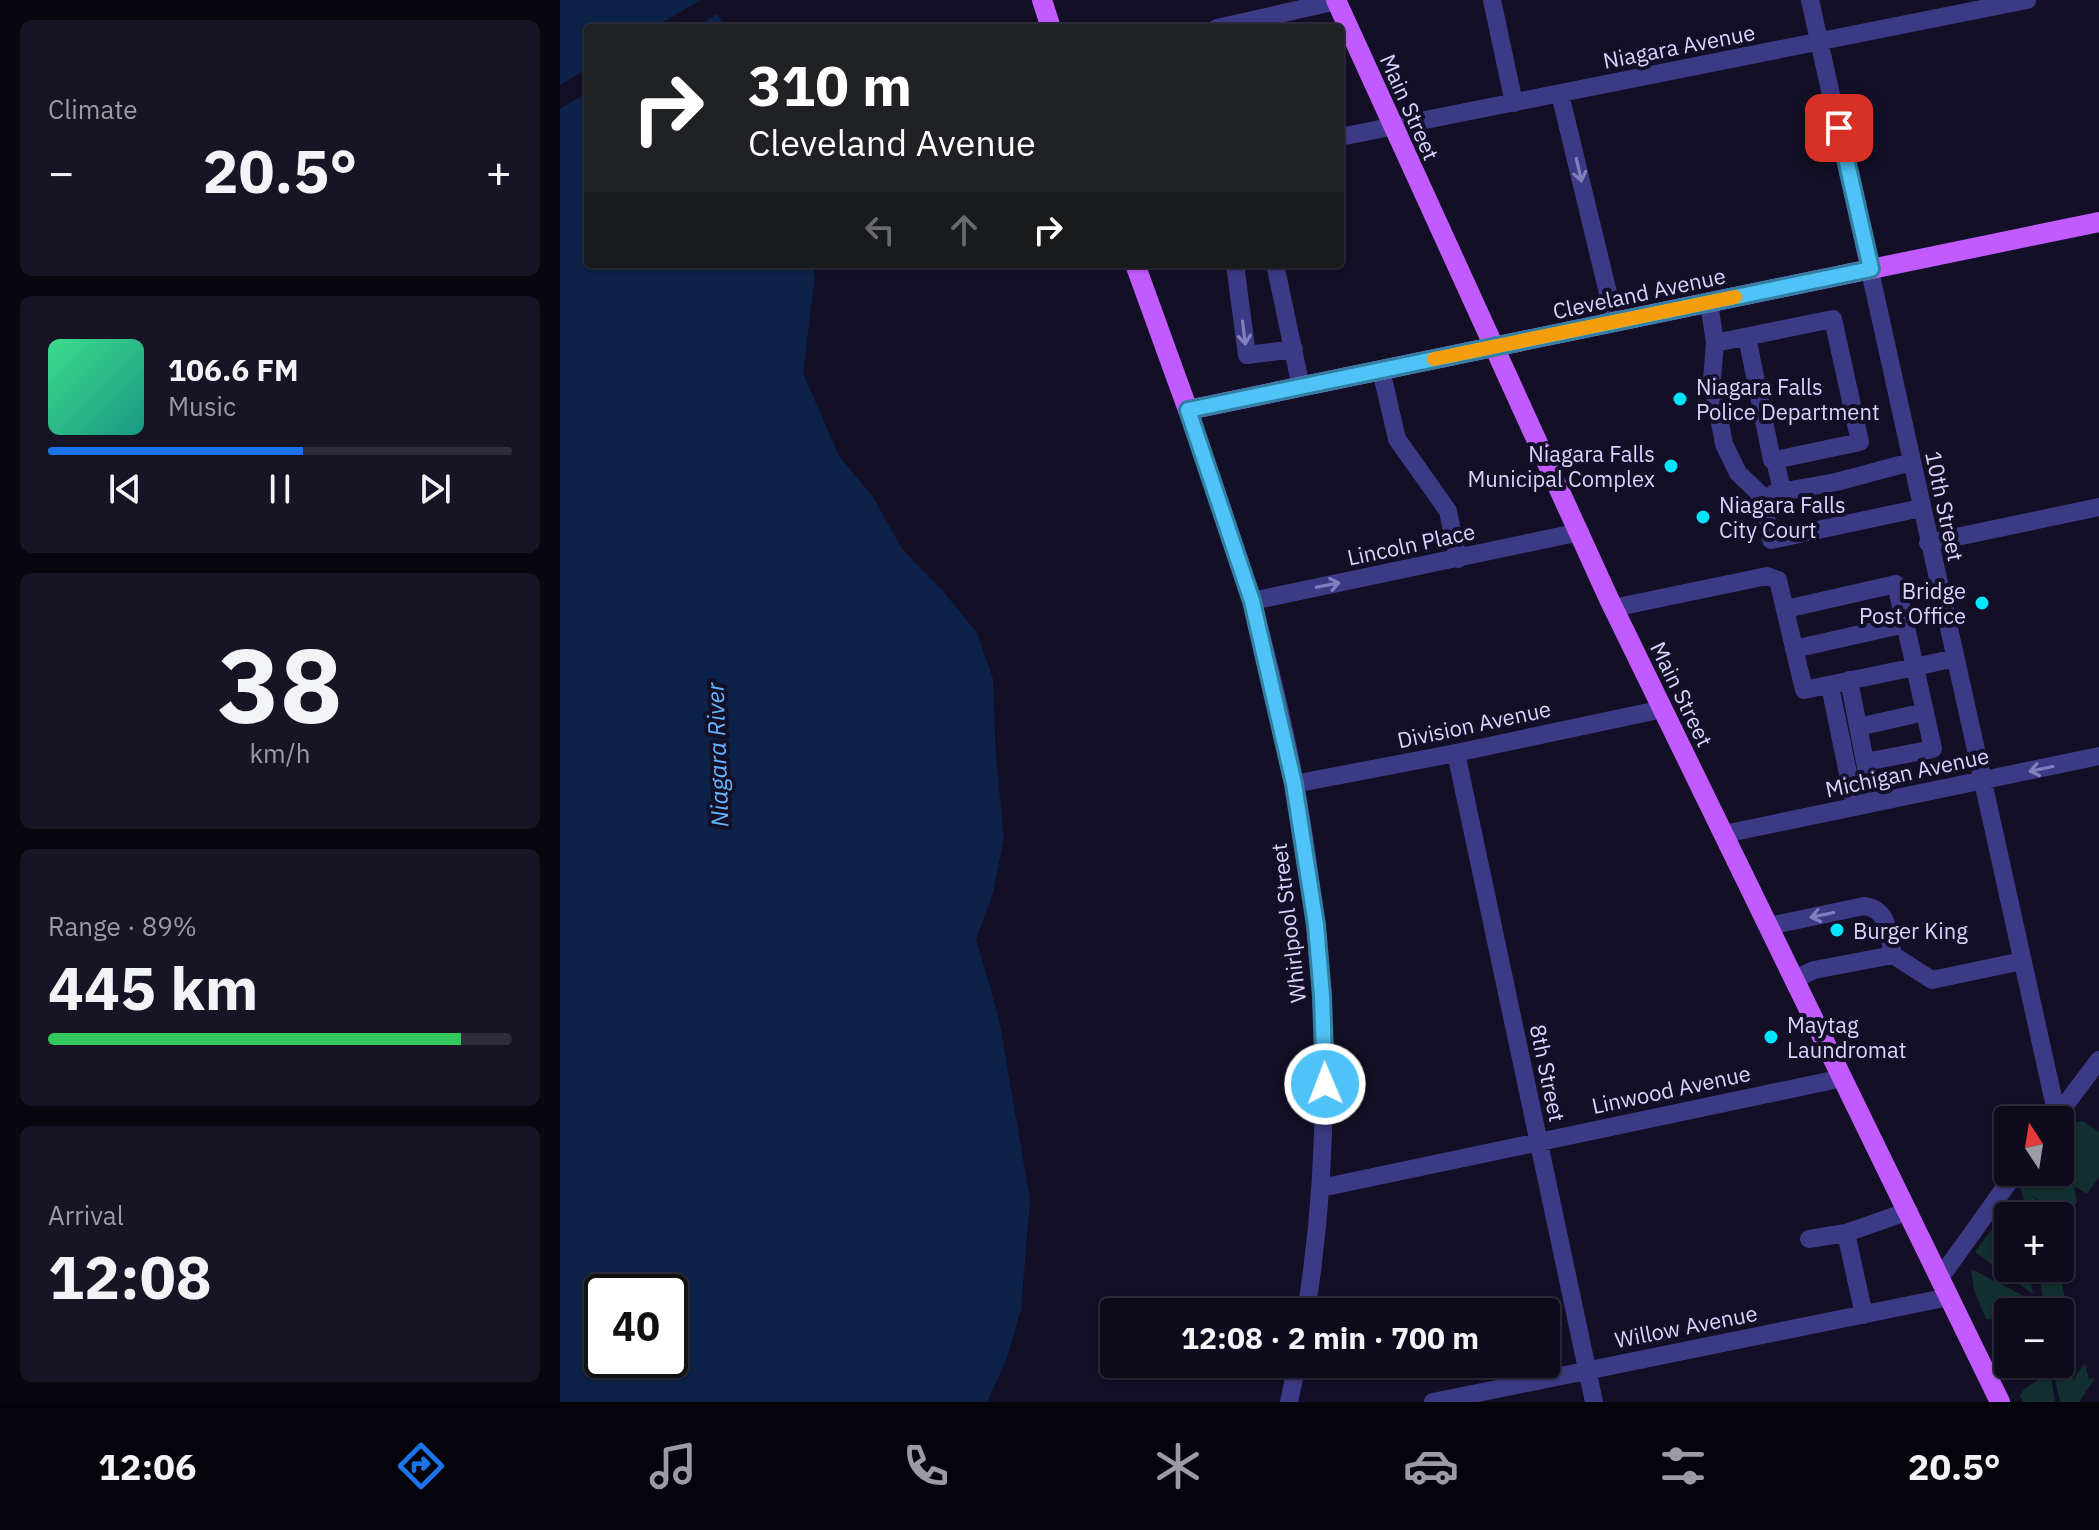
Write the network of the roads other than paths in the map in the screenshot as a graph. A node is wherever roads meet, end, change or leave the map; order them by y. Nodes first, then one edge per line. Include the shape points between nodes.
1 (1042, 0) edge
2 (1492, 0) edge
3 (1810, 0) edge
4 (2027, 0) edge
5 (1336, 1) edge
6 (1050, 24) edge
7 (1235, 24) edge
8 (1820, 43) junction
9 (1560, 94) junction
10 (1514, 103) junction
11 (1392, 127) junction
12 (1344, 136) edge
13 (2099, 222) edge
14 (1136, 268) edge
15 (1236, 268) edge
16 (1276, 268) edge
17 (1871, 269) junction
18 (1709, 303) junction
19 (1615, 322) junction
20 (1747, 337) junction
21 (1715, 343) junction
22 (1495, 347) junction
23 (1294, 349) junction
24 (1381, 370) junction
25 (1301, 387) junction
26 (1188, 410) junction
27 (1775, 460) junction
28 (1911, 462) junction
29 (1782, 491) junction
30 (1761, 495) junction
31 (2099, 507) edge
32 (1921, 508) junction
33 (1580, 532) junction
34 (1928, 543) junction
35 (1458, 559) junction
36 (1252, 601) junction
37 (1613, 608) junction
38 (1786, 609) junction
39 (1905, 624) junction
40 (1794, 649) junction
41 (1955, 658) junction
42 (1915, 667) junction
43 (1849, 680) junction
44 (1832, 696) dead end
45 (1663, 709) junction
46 (1925, 712) junction
47 (1858, 727) junction
48 (1456, 753) junction
49 (2099, 756) edge
50 (1865, 762) junction
51 (1983, 781) junction
52 (1294, 784) junction
53 (1864, 805) junction
54 (1724, 834) junction
55 (1769, 926) junction
56 (1893, 955) junction
57 (2022, 961) junction
58 (1795, 979) junction
59 (2099, 1060) edge
60 (1843, 1078) junction
61 (2052, 1106) edge
62 (2064, 1106) edge
63 (1538, 1142) junction
64 (2006, 1186) edge
65 (1321, 1188) junction
66 (1909, 1211) junction
67 (1846, 1233) junction
68 (1809, 1239) dead end
69 (1940, 1278) junction
70 (1949, 1297) junction
71 (1308, 1298) edge
72 (1864, 1315) junction
73 (1587, 1370) junction
74 (1294, 1378) edge
75 (1289, 1402) edge
76 (1433, 1402) edge
77 (1594, 1402) edge
78 (2000, 1402) edge

1 - 6 main road
2 - 10 street
3 - 8 street, 10th Street
4 - 8 street, Niagara Avenue
5 - 7 street
5 - 11 main road, Main Street
8 - 9 street, Niagara Avenue
8 - 17 street, 10th Street
9 - 10 street, Niagara Avenue
9 -> 19 street
10 - 11 street, Niagara Avenue
11 - 12 street, Niagara Avenue
11 - 22 main road, Main Street
13 - 17 main road, Cleveland Avenue
14 - 26 main road, Whirlpool Street
15 -> 23 street via 1247,355
16 - 23 street
17 - 18 main road, Cleveland Avenue
17 - 28 street, 10th Street
18 - 19 main road, Cleveland Avenue
18 - 21 street
19 - 22 main road, Cleveland Avenue
20 - 21 street
20 - 27 street
20 - 27 street via 1833,319 1860,442
21 - 30 street via 1712,379 1724,444 1738,473
22 - 24 main road, Cleveland Avenue
22 - 33 main road, Main Street
23 - 25 street
24 - 25 main road, Cleveland Avenue
24 - 35 street via 1397,439 1448,511
25 - 26 main road, Cleveland Avenue
26 - 36 street, Whirlpool Street
27 - 29 street
28 - 29 street
28 - 32 street, 10th Street
29 - 30 street
30 - 32 street via 1771,540
31 - 34 street
32 - 34 street, 10th Street
33 - 35 street, Lincoln Place
33 - 37 main road, Main Street
34 - 41 street, 10th Street
36 -> 35 street, Lincoln Place
36 - 52 street, Whirlpool Street
37 - 38 street via 1767,576 1778,580
37 - 45 main road, Main Street
38 - 39 street via 1896,584
38 - 40 street
39 - 40 street
39 - 42 street
40 - 43 street via 1804,690
41 - 42 street
41 - 51 street, 10th Street
42 - 43 street
42 - 46 street
43 - 47 street
44 - 53 street
45 - 48 street, Division Avenue
45 - 54 main road, Main Street
46 - 47 street
46 - 50 street via 1933,749
47 - 50 street
48 - 52 street, Division Avenue
48 - 63 street, 8th Street
49 -> 51 street, Michigan Avenue
50 - 53 street
51 - 53 street, Michigan Avenue
51 - 57 street, 10th Street
52 - 65 street, Whirlpool Street via 1322,996
53 - 54 street, Michigan Avenue
54 - 55 main road, Main Street
56 -> 55 street via 1885,919 1873,907
55 - 58 main road, Main Street
56 - 57 street via 1932,980
56 - 58 street via 1814,970
57 - 61 street, 10th Street
58 - 60 main road, Main Street
59 - 62 street
60 - 63 street, Linwood Avenue
60 - 66 main road, Main Street
63 - 65 street, Linwood Avenue
63 - 73 street, 8th Street
64 - 69 street
65 - 71 street, Whirlpool Street
66 - 67 street
66 - 69 main road, Main Street
67 - 68 street
67 - 72 street
69 - 70 main road, Main Street
70 - 72 street, Willow Avenue
70 - 78 main road, Main Street
72 - 73 street, Willow Avenue
73 - 76 street, Willow Avenue
73 - 77 street, 8th Street
74 - 75 street

